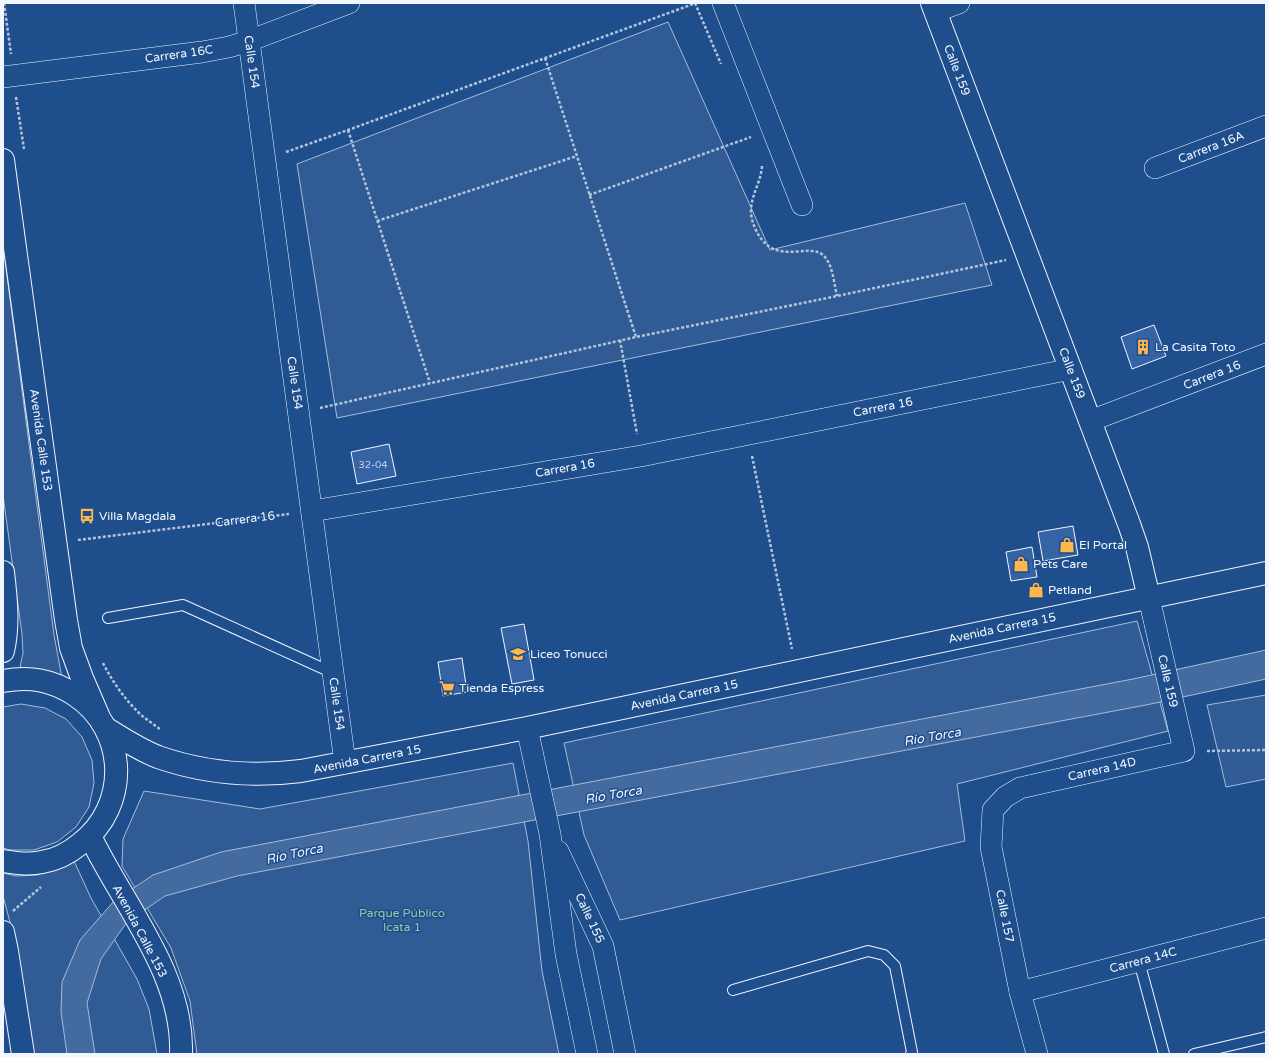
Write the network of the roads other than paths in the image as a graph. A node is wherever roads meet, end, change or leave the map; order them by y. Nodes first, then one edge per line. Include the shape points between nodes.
1 (244, 3) edge
2 (348, 3) edge
3 (723, 3) edge
4 (959, 3) edge
5 (933, 8) edge
6 (249, 41) junction
7 (8, 76) edge
8 (1266, 126) edge
9 (3, 160) edge
10 (1155, 168) dead end
11 (802, 205) dead end
12 (1266, 354) edge
13 (1071, 369) junction
14 (1090, 421) junction
15 (312, 511) junction
16 (3, 572) edge
17 (1266, 573) edge
18 (1151, 608) junction
19 (108, 618) dead end
20 (3, 651) edge
21 (333, 673) junction
22 (3, 681) edge
23 (102, 722) junction
24 (527, 728) junction
25 (1184, 751) joint
26 (345, 763) junction
27 (1020, 788) joint
28 (550, 834) junction
29 (90, 836) junction
30 (3, 861) edge
31 (1266, 928) edge
32 (3, 932) edge
33 (1139, 961) junction
34 (733, 990) dead end
35 (1020, 992) junction
36 (1266, 1037) edge
37 (23, 1054) edge
38 (181, 1054) edge
39 (587, 1054) edge
40 (625, 1054) edge
41 (912, 1054) edge
42 (1037, 1054) edge
43 (1164, 1054) edge
44 (1194, 1054) edge

1 - 6 street, Calle 154
2 - 6 street, Carrera 16C
3 - 11 street
4 - 5 street
5 - 13 street, Calle 159
6 - 7 street, Carrera 16C via 202,52
6 - 15 street, Calle 154
8 - 10 street, Carrera 16A
9 - 23 street, Avenida Calle 153 via 66,620 71,648
12 - 14 street, Carrera 16
13 - 14 street, Calle 159
13 - 15 street, Carrera 16 via 642,456
14 - 18 street, Calle 159 via 1137,547
15 - 21 street, Calle 154
16 - 20 street via 7,615
17 - 18 street, Avenida Carrera 15
18 - 24 street, Avenida Carrera 15
18 - 25 street, Calle 159
19 - 21 lane via 183,605
21 - 26 street, Calle 154
22 - 23 street via 19,678 44,680 64,687 82,699
23 - 26 street, Avenida Carrera 15 via 131,744 158,757 227,772 276,774
23 - 29 street, Avenida Calle 153 via 114,748 117,767 115,791 106,816
24 - 26 street, Avenida Carrera 15
24 - 28 street, Calle 155
25 - 27 street, Carrera 14D
27 - 35 street, Calle 157 via 1005,797 993,810 991,846
28 - 39 street, Calle 155 via 566,954
28 - 40 street, Calle 155 via 603,946
29 - 30 street, Avenida Calle 153 via 67,854 42,862 21,864
29 - 38 street, Avenida Calle 153 via 157,959 172,995 180,1030
31 - 33 street, Carrera 14C
32 - 37 street
33 - 35 street, Carrera 14C
33 - 43 lane
34 - 41 lane via 868,951 884,955 895,966
35 - 42 street, Calle 157
36 - 44 lane

